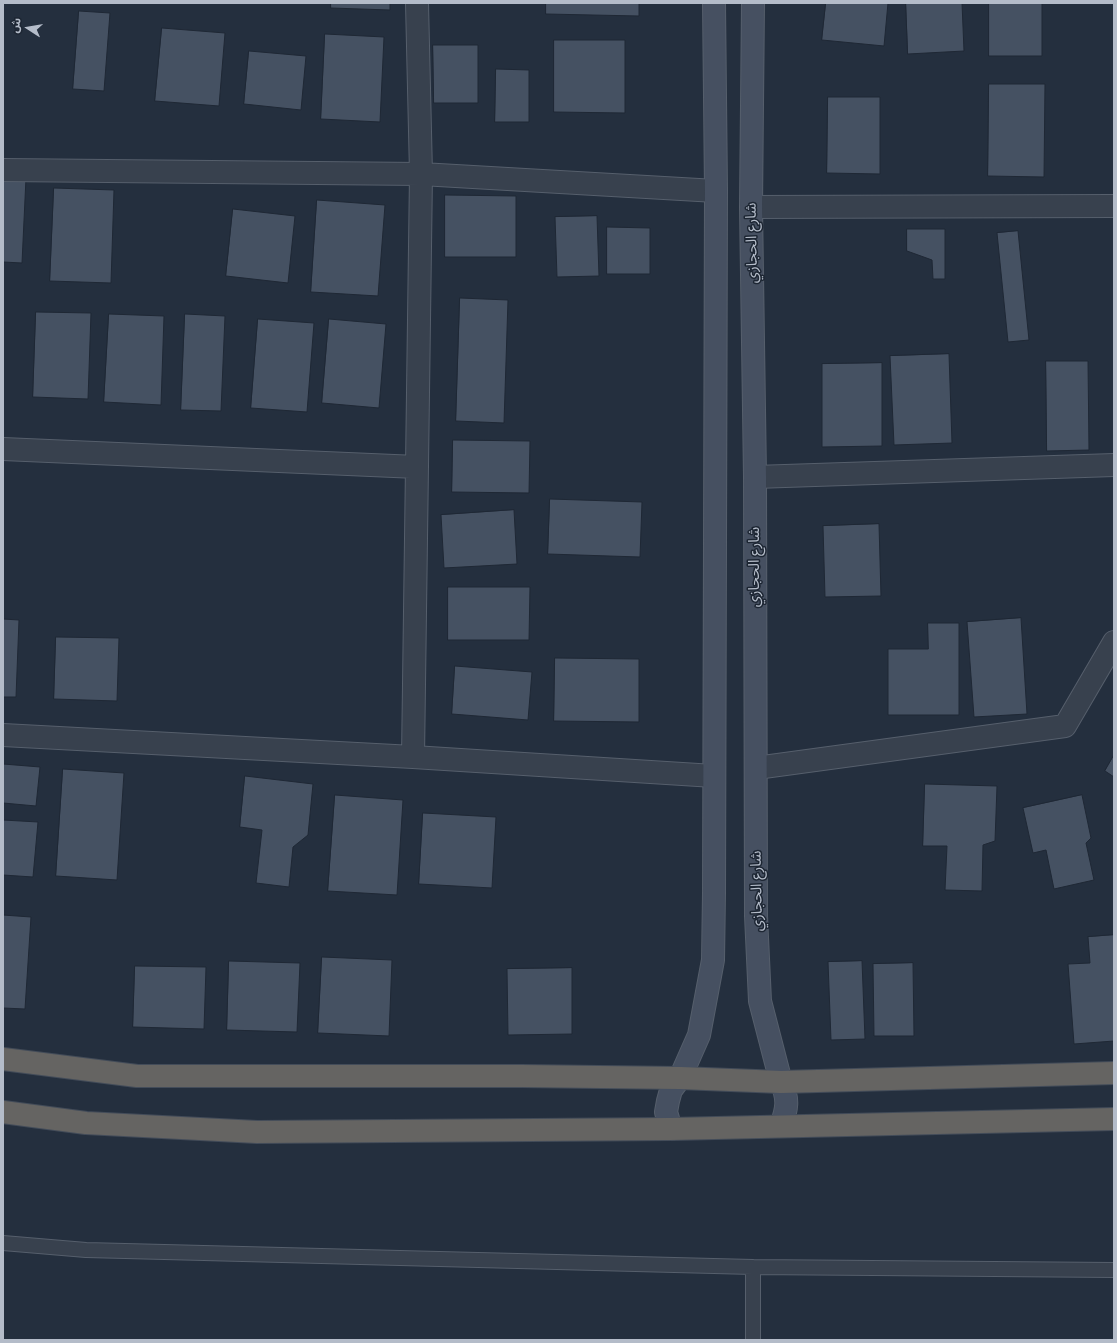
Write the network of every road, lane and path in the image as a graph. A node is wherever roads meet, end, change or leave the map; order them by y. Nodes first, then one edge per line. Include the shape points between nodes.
1 (417, 3) edge
2 (714, 3) edge
3 (753, 3) edge
4 (3, 170) edge
5 (421, 174) junction
6 (716, 190) junction
7 (1114, 206) edge
8 (751, 207) junction
9 (3, 449) edge
10 (1114, 465) edge
11 (417, 467) junction
12 (755, 477) junction
13 (1114, 642) edge
14 (3, 735) edge
15 (413, 757) junction
16 (756, 768) junction
17 (714, 776) junction
18 (3, 1059) edge
19 (1114, 1074) edge
20 (680, 1078) junction
21 (781, 1082) junction
22 (3, 1112) edge
23 (1114, 1119) edge
24 (781, 1126) junction
25 (671, 1128) junction
26 (3, 1243) edge
27 (753, 1267) junction
28 (1114, 1270) edge
29 (753, 1340) edge

1 - 5 street
2 - 6 main road
3 - 8 main road, شارع الحجازي
4 - 5 street
5 - 6 street
5 - 11 street
6 - 17 main road
7 - 8 street
8 - 12 main road, شارع الحجازي
9 - 11 street
10 - 12 street
11 - 15 street
12 - 16 main road, شارع الحجازي
13 - 16 street via 1065,726
14 - 15 street
15 - 17 street
16 - 21 main road, شارع الحجازي via 756,916 760,1000
17 - 20 main road via 713,960 699,1035
18 - 20 highway via 136,1076
19 - 21 highway
20 - 21 highway
20 - 25 main road via 671,1090 666,1112
21 - 24 main road, شارع الحجازي via 786,1093 786,1113
22 - 25 highway via 86,1123 257,1132
23 - 24 highway
24 - 25 highway
26 - 27 lane via 86,1250
27 - 28 lane
27 - 29 lane

